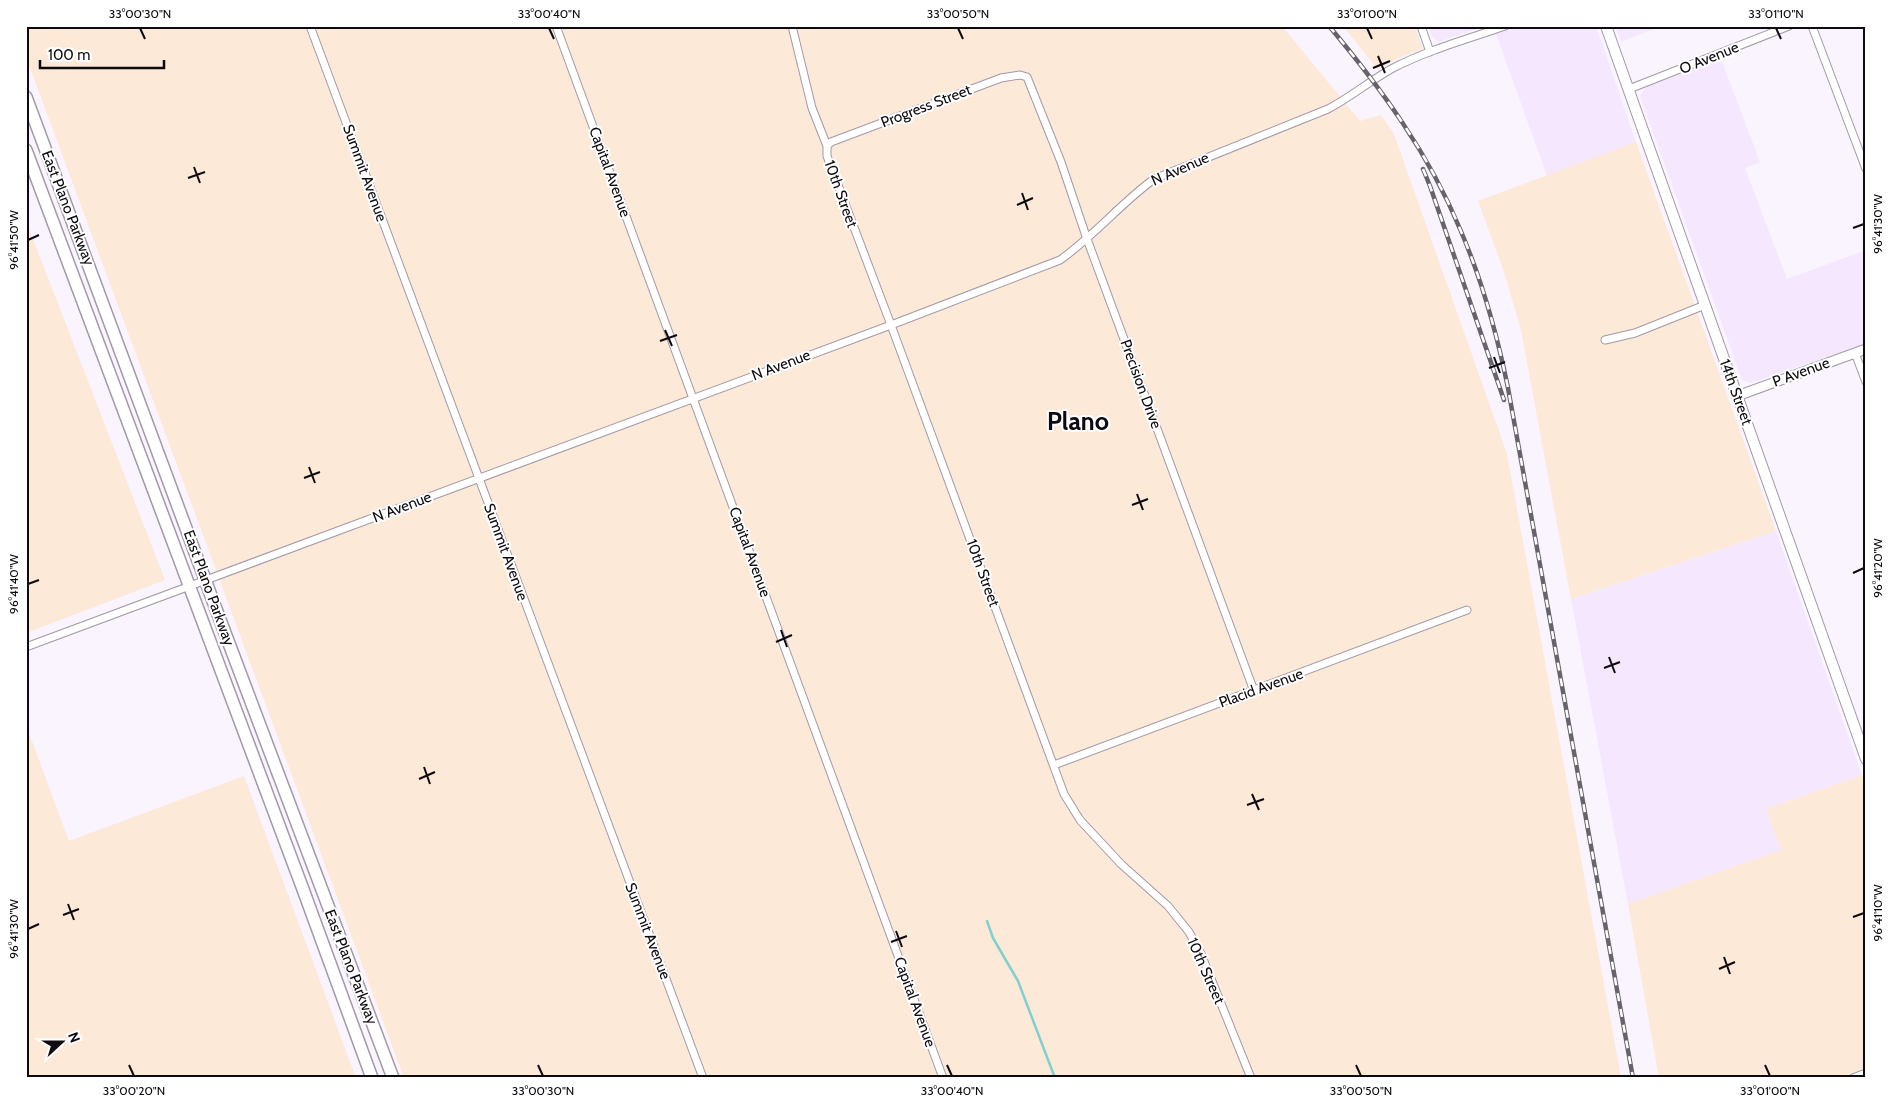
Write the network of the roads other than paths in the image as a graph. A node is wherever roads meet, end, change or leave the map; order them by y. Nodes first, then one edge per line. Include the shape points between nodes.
1 (310, 26) edge
2 (556, 26) edge
3 (792, 26) edge
4 (1421, 26) edge
5 (1505, 26) edge
6 (1606, 26) edge
7 (1789, 26) edge
8 (1812, 26) edge
9 (1430, 52) junction
10 (1027, 77) joint
11 (1629, 90) junction
12 (26, 97) edge
13 (30, 120) edge
14 (827, 146) junction
15 (26, 150) edge
16 (1866, 169) edge
17 (66, 204) junction
18 (53, 220) junction
19 (1087, 239) junction
20 (100, 296) junction
21 (83, 302) junction
22 (1705, 305) junction
23 (891, 325) junction
24 (1605, 340) dead end
25 (1866, 349) edge
26 (1855, 352) junction
27 (1866, 382) edge
28 (1737, 396) junction
29 (693, 398) junction
30 (155, 442) junction
31 (137, 448) junction
32 (478, 478) junction
33 (205, 580) junction
34 (189, 586) junction
35 (1467, 610) dead end
36 (26, 647) edge
37 (1254, 691) junction
38 (254, 709) junction
39 (238, 715) junction
40 (1866, 759) edge
41 (1054, 765) junction
42 (277, 769) junction
43 (260, 775) junction
44 (320, 886) junction
45 (304, 892) junction
46 (378, 1037) junction
47 (359, 1043) junction
48 (1866, 1073) edge
49 (372, 1078) edge
50 (393, 1078) edge
51 (703, 1078) edge
52 (943, 1078) edge
53 (1251, 1078) edge
54 (1854, 1078) edge

1 - 32 street, Summit Avenue
2 - 29 street, Capital Avenue
3 - 14 street, 10th Street via 812,108
4 - 9 street
5 - 9 street, N Avenue
6 - 11 main road, 14th Street
7 - 11 street, O Avenue
8 - 16 street
9 - 19 street, N Avenue via 1393,68 1328,109 1154,180 1132,195
10 - 14 street, Progress Street via 1002,78
10 - 19 street, Precision Drive
11 - 22 main road, 14th Street
12 - 13 main road, East Plano Parkway
13 - 17 main road, East Plano Parkway
14 - 23 street, 10th Street via 826,156
15 - 18 main road, East Plano Parkway
17 - 18 main road
17 - 20 main road, East Plano Parkway
18 - 21 main road, East Plano Parkway
19 - 23 street, N Avenue via 1060,260
19 - 37 street, Precision Drive
20 - 21 main road
20 - 30 main road, East Plano Parkway
21 - 31 main road, East Plano Parkway
22 - 24 street via 1635,333
22 - 28 main road, 14th Street
23 - 29 street, N Avenue
23 - 41 street, 10th Street
25 - 26 street, P Avenue
26 - 27 street
26 - 28 street, P Avenue
28 - 40 main road, 14th Street
29 - 32 street, N Avenue
29 - 52 street, Capital Avenue
30 - 31 main road
30 - 33 main road, East Plano Parkway
31 - 34 main road, East Plano Parkway
32 - 33 street, N Avenue
32 - 51 street, Summit Avenue
33 - 34 street, N Avenue
33 - 38 main road, East Plano Parkway
34 - 36 street, N Avenue
34 - 39 main road, East Plano Parkway
35 - 37 street, Placid Avenue
37 - 41 street, Placid Avenue
38 - 39 main road
38 - 42 main road, East Plano Parkway
39 - 43 main road, East Plano Parkway
41 - 53 street, 10th Street via 1064,794 1080,820 1168,906 1189,932
42 - 43 main road
42 - 44 main road, East Plano Parkway
43 - 45 main road, East Plano Parkway
44 - 45 main road
44 - 46 main road, East Plano Parkway
45 - 47 main road, East Plano Parkway
46 - 47 main road
46 - 50 main road, East Plano Parkway
47 - 49 main road, East Plano Parkway
48 - 54 street

